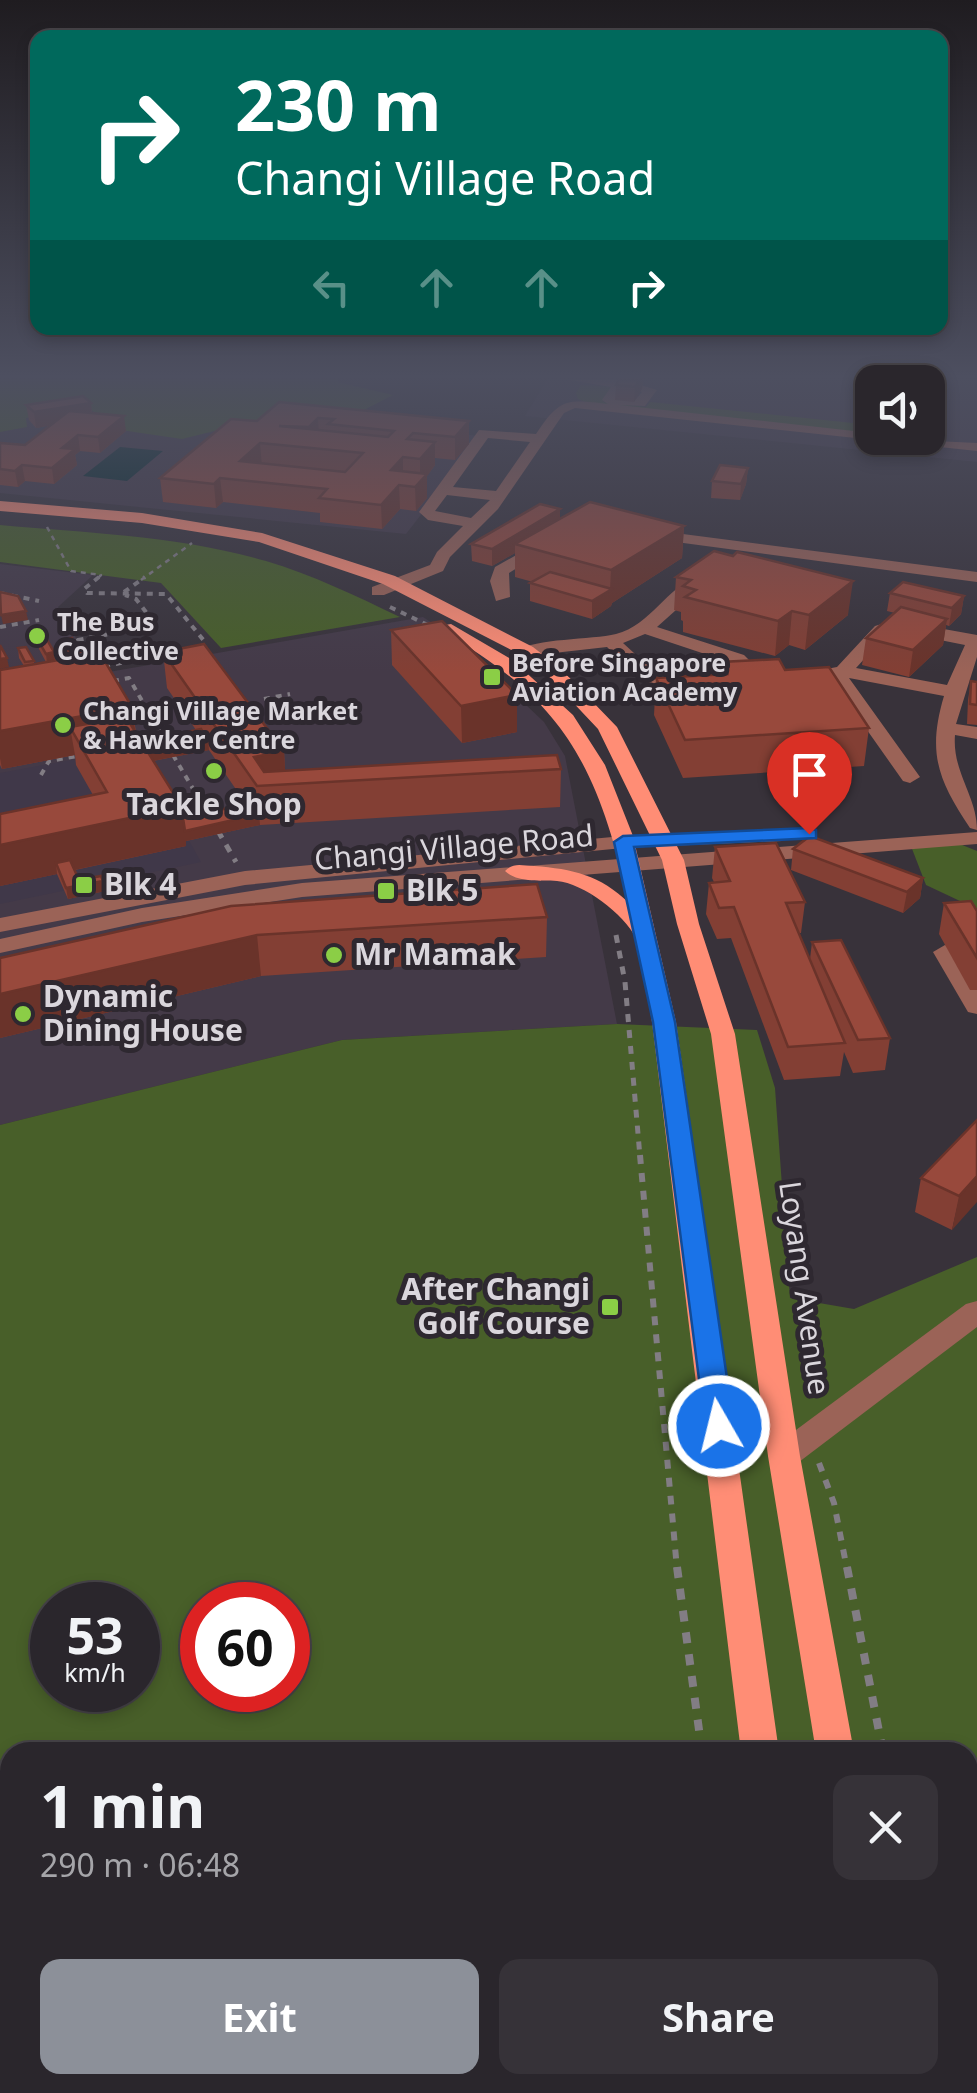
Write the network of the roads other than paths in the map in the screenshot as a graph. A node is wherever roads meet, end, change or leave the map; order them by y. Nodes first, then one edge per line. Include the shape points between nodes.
1 (453, 477) edge
2 (512, 477) edge
3 (443, 490) junction
4 (499, 496) junction
5 (0, 510) edge
6 (478, 524) junction
7 (624, 531) edge
8 (561, 536) edge
9 (741, 547) junction
10 (433, 568) junction
11 (977, 577) edge
12 (383, 589) junction
13 (502, 596) dead end
14 (439, 604) junction
15 (644, 628) junction
16 (610, 640) junction
17 (976, 641) edge
18 (528, 651) junction
19 (840, 672) junction
20 (761, 683) junction
21 (738, 688) edge
22 (710, 691) edge
23 (953, 692) junction
24 (947, 728) junction
25 (977, 732) edge
26 (910, 777) dead end
27 (977, 824) edge
28 (977, 838) edge
29 (668, 850) junction
30 (626, 853) junction
31 (516, 871) junction
32 (0, 925) edge
33 (648, 936) junction
34 (0, 946) edge
35 (945, 952) dead end
36 (976, 1004) edge
37 (977, 1312) edge
38 (784, 1456) junction
39 (759, 1742) edge
40 (833, 1742) edge

1 - 3 street
2 - 4 street
3 - 4 street
3 - 6 street via 429,515
4 - 6 street
5 - 12 main road via 228,541
6 - 10 street
7 - 9 street
8 - 13 street via 501,570
9 - 11 street
9 - 15 street
10 - 12 street
10 - 14 main road via 430,590
12 - 14 main road, Loyang Avenue
12 - 30 main road via 472,640 542,693 582,740
14 - 18 main road, Loyang Avenue
15 - 16 street
15 - 20 street via 738,658
16 - 18 street
16 - 22 street via 650,678
17 - 19 street via 894,625 880,630
17 - 23 street
18 - 29 main road, Loyang Avenue via 606,726
19 - 20 street
19 - 23 street
19 - 26 street
20 - 21 street
23 - 24 street
24 - 25 street
24 - 27 street via 948,775
27 - 29 street, Changi Village Road
28 - 29 street, Changi Village Road
29 - 30 street, Changi Village Road
29 - 38 main road, Loyang Avenue via 723,1034
30 - 31 street, Changi Village Road
30 - 32 street, Changi Village Road via 245,878
30 - 33 main road
31 - 33 main road via 592,884
31 - 34 street, Changi Village Road via 279,893
33 - 39 main road
35 - 36 street
37 - 38 street
38 - 40 main road, Loyang Avenue

